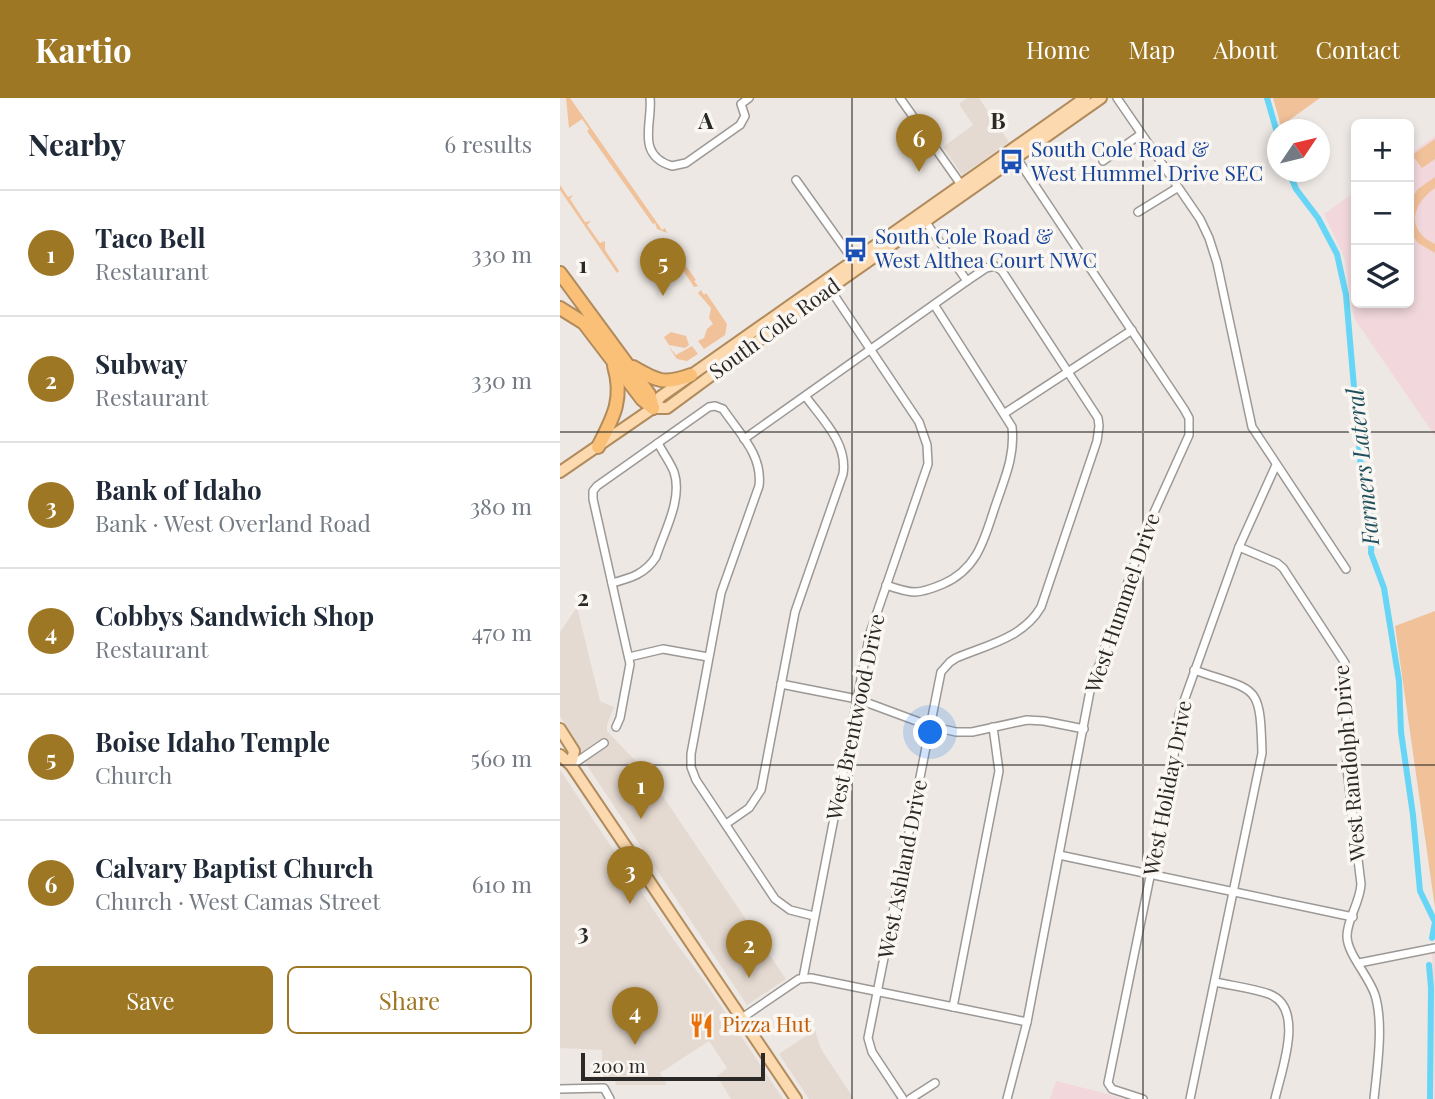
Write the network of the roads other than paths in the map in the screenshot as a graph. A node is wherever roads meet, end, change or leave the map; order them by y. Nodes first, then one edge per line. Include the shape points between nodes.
1 (650, 98) edge
2 (749, 98) edge
3 (913, 98) edge
4 (1084, 98) edge
5 (1101, 98) edge
6 (1116, 98) edge
7 (739, 101) edge
8 (902, 101) edge
9 (1141, 134) junction
10 (1016, 157) junction
11 (1103, 161) dead end
12 (796, 180) dead end
13 (963, 188) junction
14 (1177, 188) junction
15 (1138, 212) dead end
16 (925, 221) junction
17 (904, 224) junction
18 (894, 243) junction
19 (853, 260) junction
20 (562, 274) edge
21 (967, 281) junction
22 (827, 284) junction
23 (935, 306) junction
24 (560, 308) edge
25 (1132, 330) junction
26 (871, 350) junction
27 (612, 359) junction
28 (626, 363) junction
29 (1069, 372) junction
30 (691, 375) junction
31 (806, 397) junction
32 (653, 408) junction
33 (1005, 413) junction
34 (744, 439) junction
35 (658, 443) junction
36 (598, 447) junction
37 (1276, 465) junction
38 (560, 472) edge
39 (1239, 547) junction
40 (1346, 569) dead end
41 (612, 583) junction
42 (886, 586) junction
43 (629, 657) junction
44 (708, 657) junction
45 (1194, 670) junction
46 (781, 684) junction
47 (857, 699) junction
48 (930, 726) junction
49 (616, 727) dead end
50 (993, 727) junction
51 (560, 729) edge
52 (1084, 729) junction
53 (604, 743) dead end
54 (560, 755) edge
55 (572, 765) junction
56 (726, 824) junction
57 (1059, 855) junction
58 (1150, 874) junction
59 (1234, 892) junction
60 (814, 916) junction
61 (1353, 917) junction
62 (1435, 948) edge
63 (1359, 963) junction
64 (803, 978) junction
65 (1215, 982) junction
66 (878, 991) junction
67 (953, 1007) junction
68 (742, 1018) junction
69 (1027, 1022) junction
70 (935, 1083) dead end
71 (560, 1089) edge
72 (610, 1099) edge
73 (796, 1099) edge
74 (903, 1099) edge
75 (910, 1099) edge
76 (1007, 1099) edge
77 (1143, 1099) edge
78 (1190, 1099) edge
79 (1275, 1099) edge
80 (1374, 1099) edge

1 - 7 street via 649,144 658,158 672,166 686,163 740,125 745,116
2 - 7 street
3 - 8 street
4 - 13 main road, South Cole Road
5 - 10 main road, South Cole Road
6 - 9 street
8 - 13 street
9 - 11 street
9 - 14 street
10 - 13 main road, South Cole Road
10 - 25 street, West Hummel Drive
12 - 19 street
13 - 16 main road, South Cole Road
13 - 17 main road, South Cole Road
14 - 15 street
14 - 37 street via 1209,238 1248,417
16 - 18 main road, South Cole Road
16 - 21 street
17 - 18 main road
17 - 19 main road, South Cole Road
18 - 22 main road, South Cole Road
19 - 22 main road, South Cole Road
20 - 28 highway
21 - 23 street
21 - 29 street, West Ashland Drive via 986,268 995,266 1002,271
22 - 26 street, West Brentwood Drive
22 - 30 main road, South Cole Road
22 - 32 main road, South Cole Road via 667,408
23 - 26 street
23 - 33 street
24 - 27 highway via 584,323
25 - 29 street
25 - 52 street, West Hummel Drive via 1184,409 1190,427 1143,540 1090,691
26 - 31 street
26 - 42 street, West Brentwood Drive via 919,422 928,445 925,473
27 - 32 highway
27 - 36 highway via 619,382 618,401
28 - 30 highway via 658,381
28 - 32 highway via 649,394
29 - 33 street
29 - 48 street, West Ashland Drive via 1098,418 1099,434 1041,607 1026,627 945,666
30 - 32 main road, South Cole Road via 660,397
31 - 34 street
31 - 46 street via 839,443 845,466 795,612
32 - 36 main road, South Cole Road
33 - 42 street via 1012,427 1012,460 974,560 962,574 923,593
34 - 35 street via 723,409 715,406
34 - 44 street via 759,466 759,486 721,593
35 - 41 street via 675,474 675,503 651,564 634,578
35 - 41 street via 593,491
36 - 38 main road, South Cole Road
37 - 39 street, West Holiday Drive
37 - 40 street
39 - 45 street, West Holiday Drive
39 - 61 street, West Randolph Drive via 1283,568 1345,663 1348,769 1361,884
41 - 43 street
42 - 47 street, West Brentwood Drive via 870,633
43 - 44 street via 663,649
43 - 49 street
44 - 56 street via 691,767
45 - 58 street, West Holiday Drive via 1179,715
45 - 59 street via 1246,688 1260,704 1261,761
46 - 47 street
46 - 56 street via 761,790 749,808
47 - 48 street
47 - 60 street, West Brentwood Drive
48 - 50 street via 964,732
48 - 66 street, West Ashland Drive
50 - 52 street via 1027,720
50 - 67 street via 999,771
51 - 55 main road via 574,751
52 - 57 street, West Hummel Drive
53 - 55 street
54 - 55 main road
55 - 68 main road
56 - 60 street via 775,899 790,910
57 - 58 street
57 - 69 street, West Hummel Drive
58 - 59 street
58 - 77 street, West Holiday Drive via 1108,1083 1112,1089
59 - 61 street
59 - 65 street
60 - 64 street, West Brentwood Drive
61 - 63 street, West Randolph Drive via 1347,938
62 - 63 street
63 - 80 street, West Randolph Drive via 1378,1007
64 - 66 street
64 - 68 street
65 - 78 street
65 - 79 street via 1269,994 1284,1006 1290,1029
66 - 67 street
66 - 74 street, West Ashland Drive via 869,1045
67 - 69 street
68 - 73 main road
69 - 76 street, West Hummel Drive
70 - 75 street
71 - 72 street via 607,1089

